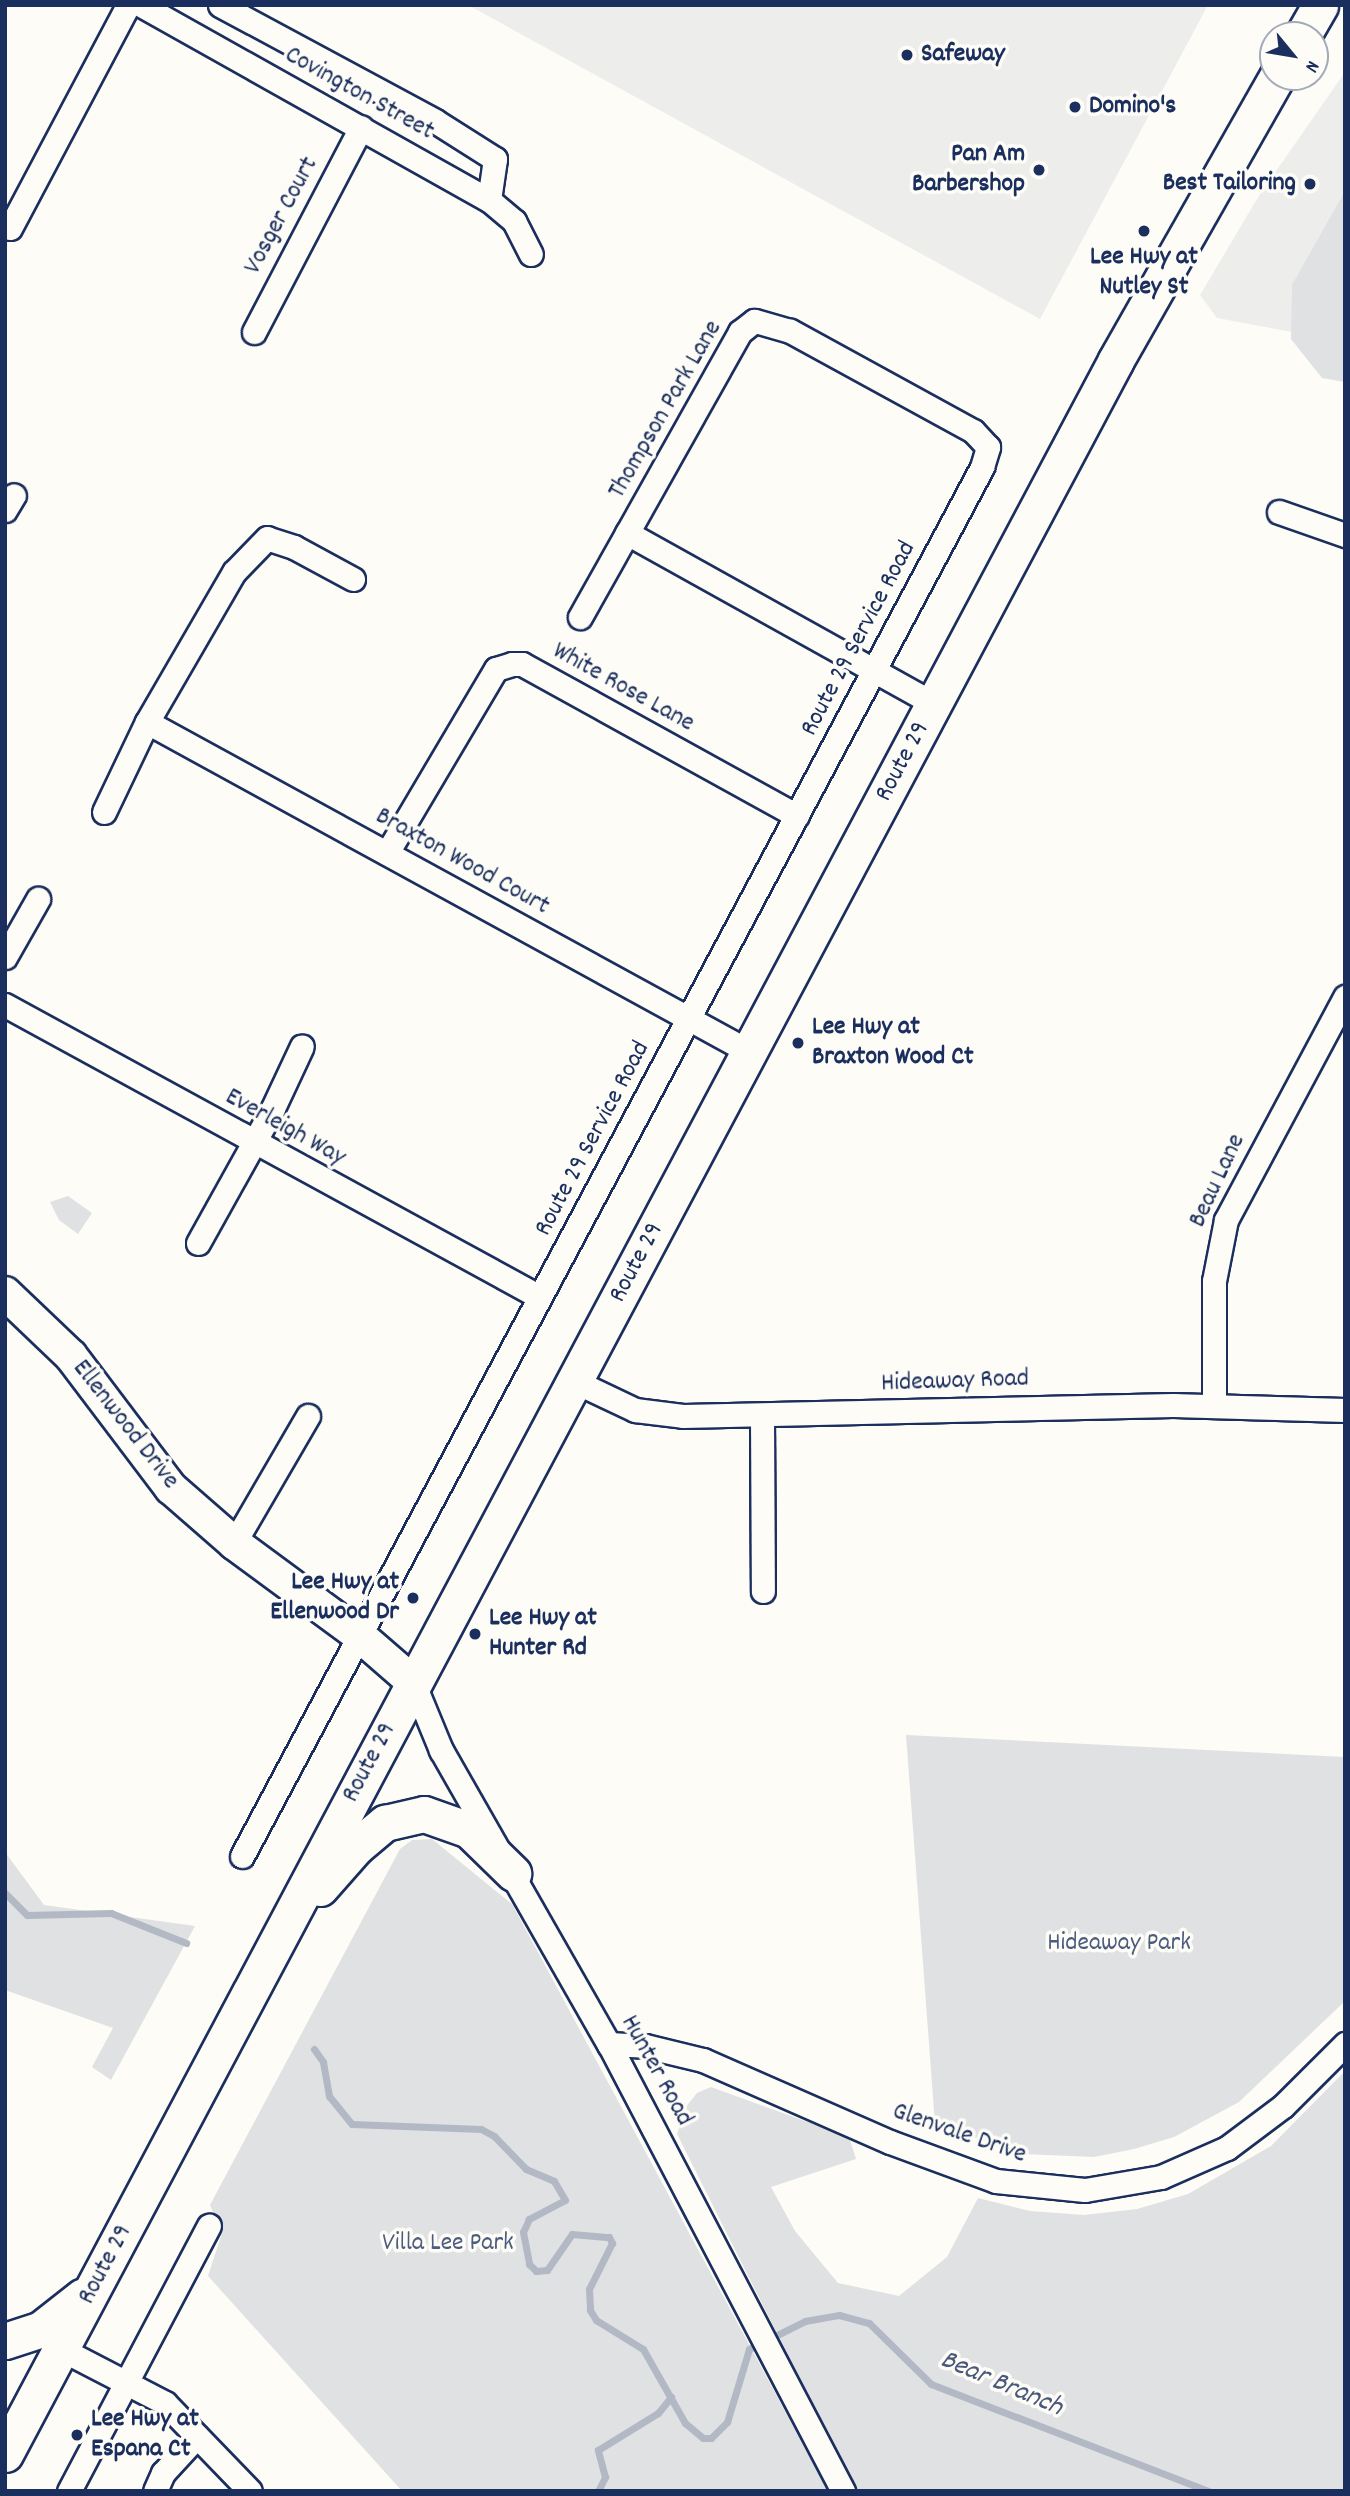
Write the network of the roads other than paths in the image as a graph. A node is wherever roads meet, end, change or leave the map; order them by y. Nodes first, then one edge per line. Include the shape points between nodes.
1 (128, 5) edge
2 (141, 5) edge
3 (220, 5) edge
4 (1320, 5) edge
5 (1311, 21) edge
6 (1269, 91) edge
7 (360, 127) junction
8 (489, 200) junction
9 (10, 228) dead end
10 (531, 254) dead end
11 (254, 332) dead end
12 (988, 447) joint
13 (1279, 512) dead end
14 (627, 533) junction
15 (1345, 535) edge
16 (353, 579) dead end
17 (580, 617) dead end
18 (873, 671) junction
19 (934, 704) junction
20 (147, 722) junction
21 (104, 812) dead end
22 (797, 816) junction
23 (387, 853) junction
24 (38, 899) dead end
25 (5, 957) edge
26 (1345, 997) edge
27 (5, 1005) edge
28 (688, 1019) junction
29 (302, 1046) dead end
30 (748, 1052) junction
31 (254, 1143) junction
32 (198, 1243) dead end
33 (5, 1293) edge
34 (540, 1297) junction
35 (574, 1381) junction
36 (1214, 1406) junction
37 (1345, 1410) edge
38 (309, 1416) dead end
39 (762, 1416) junction
40 (233, 1543) junction
41 (763, 1591) dead end
42 (360, 1636) junction
43 (413, 1682) junction
44 (242, 1856) dead end
45 (513, 1873) junction
46 (283, 1930) junction
47 (609, 2044) junction
48 (1345, 2044) edge
49 (209, 2226) dead end
50 (94, 2287) junction
51 (5, 2340) edge
52 (61, 2349) junction
53 (126, 2382) junction
54 (5, 2396) edge
55 (197, 2436) junction
56 (5, 2439) edge
57 (5, 2454) edge
58 (69, 2491) edge
59 (155, 2491) edge
60 (250, 2491) edge
61 (843, 2491) edge

1 - 9 street
2 - 7 street, Covington Street
3 - 8 street via 435,121 495,159
4 - 5 main road
6 - 19 main road, Route 29 via 1116,360
7 - 8 street, Covington Street
7 - 11 street, Vosger Court
8 - 10 street, Covington Street via 514,221
12 - 14 street, Thompson Park Lane via 973,431 790,331 754,321 740,331
12 - 18 street, Route 29 Service Road via 982,467
13 - 15 street
14 - 17 street, Thompson Park Lane
14 - 18 street
16 - 20 street via 267,538 234,572
18 - 19 street
18 - 22 street, Route 29 Service Road
19 - 30 main road, Route 29
20 - 21 street
20 - 23 street, Braxton Wood Court
22 - 23 street, White Rose Lane via 522,664 512,664 496,669
22 - 28 street, Route 29 Service Road
23 - 28 street, Braxton Wood Court
24 - 25 street
26 - 36 street, Beau Lane via 1226,1220 1214,1281
27 - 31 street, Everleigh Way
28 - 30 street, Braxton Wood Court
28 - 34 street, Route 29 Service Road
29 - 31 street
30 - 35 main road, Route 29
31 - 32 street
31 - 34 street, Everleigh Way
33 - 40 street, Ellenwood Drive via 71,1356 163,1479
34 - 42 street, Route 29 Service Road
35 - 39 street, Hideaway Road via 635,1410
35 - 43 main road, Route 29
36 - 37 street, Hideaway Road
36 - 39 street, Hideaway Road via 990,1407
38 - 40 street
39 - 41 street
40 - 42 street, Ellenwood Drive
42 - 43 street, Ellenwood Drive
42 - 44 street, Route 29 Service Road
43 - 45 street, Hunter Road via 441,1750
43 - 46 main road, Route 29
45 - 46 main road via 456,1822 424,1814 399,1817 356,1847
45 - 47 street, Hunter Road
46 - 50 main road, Route 29
47 - 48 street, Glenvale Drive via 645,2046 703,2060 890,2142 996,2181 1085,2190 1161,2177 1227,2148 1283,2106
47 - 61 street, Hunter Road via 760,2323
49 - 53 street
50 - 51 main road via 41,2329
50 - 52 main road, Route 29
52 - 53 street
52 - 57 main road, Route 29
53 - 55 street via 166,2403
53 - 58 street
54 - 56 main road
55 - 59 street via 163,2473
55 - 60 street

